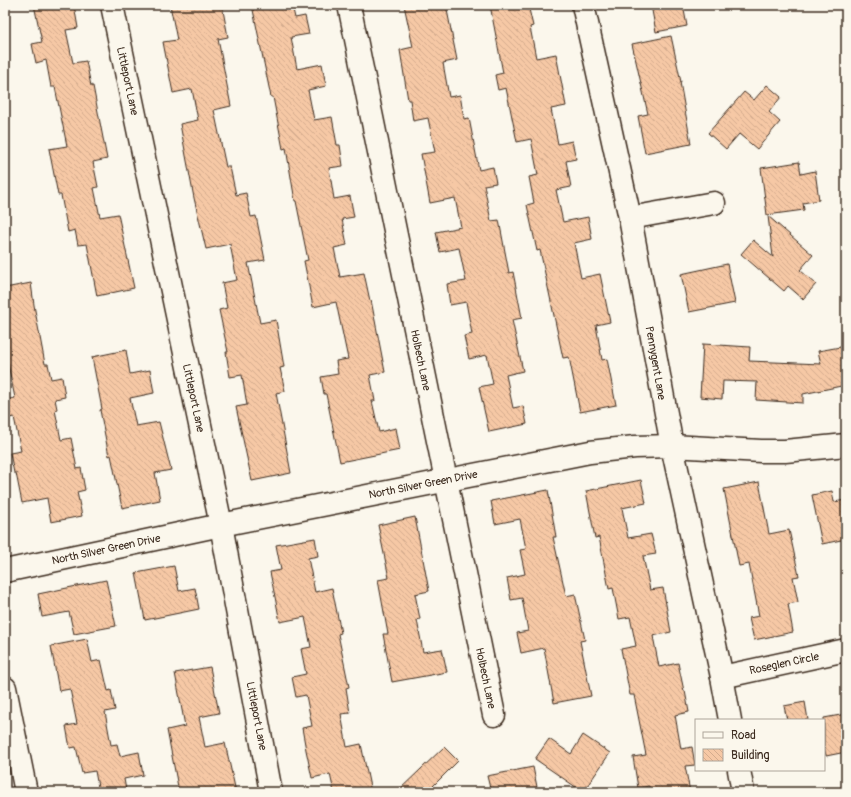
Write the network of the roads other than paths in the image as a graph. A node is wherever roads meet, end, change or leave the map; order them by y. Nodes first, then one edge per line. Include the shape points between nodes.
1 (112, 5) edge
2 (349, 5) edge
3 (583, 5) edge
4 (714, 203) dead end
5 (630, 218) junction
6 (846, 445) edge
7 (672, 446) junction
8 (446, 479) junction
9 (221, 525) junction
10 (5, 571) edge
11 (846, 650) edge
12 (722, 677) junction
13 (5, 688) edge
14 (494, 716) dead end
15 (730, 719) edge
16 (739, 771) edge
17 (26, 792) edge
18 (271, 792) edge
19 (743, 792) edge

1 - 9 street, Littleport Lane
2 - 8 street, Holbech Lane
3 - 5 street, Pennygent Lane
4 - 5 street
5 - 7 street, Pennygent Lane
6 - 7 street, North Silver Green Drive via 785,451
7 - 8 street, North Silver Green Drive via 590,452
7 - 12 street, Pennygent Lane
8 - 9 street, North Silver Green Drive
8 - 14 street, Holbech Lane
9 - 10 street, North Silver Green Drive
9 - 18 street, Littleport Lane
11 - 12 street, Roseglen Circle
12 - 15 street, Pennygent Lane
13 - 17 street
16 - 19 street

